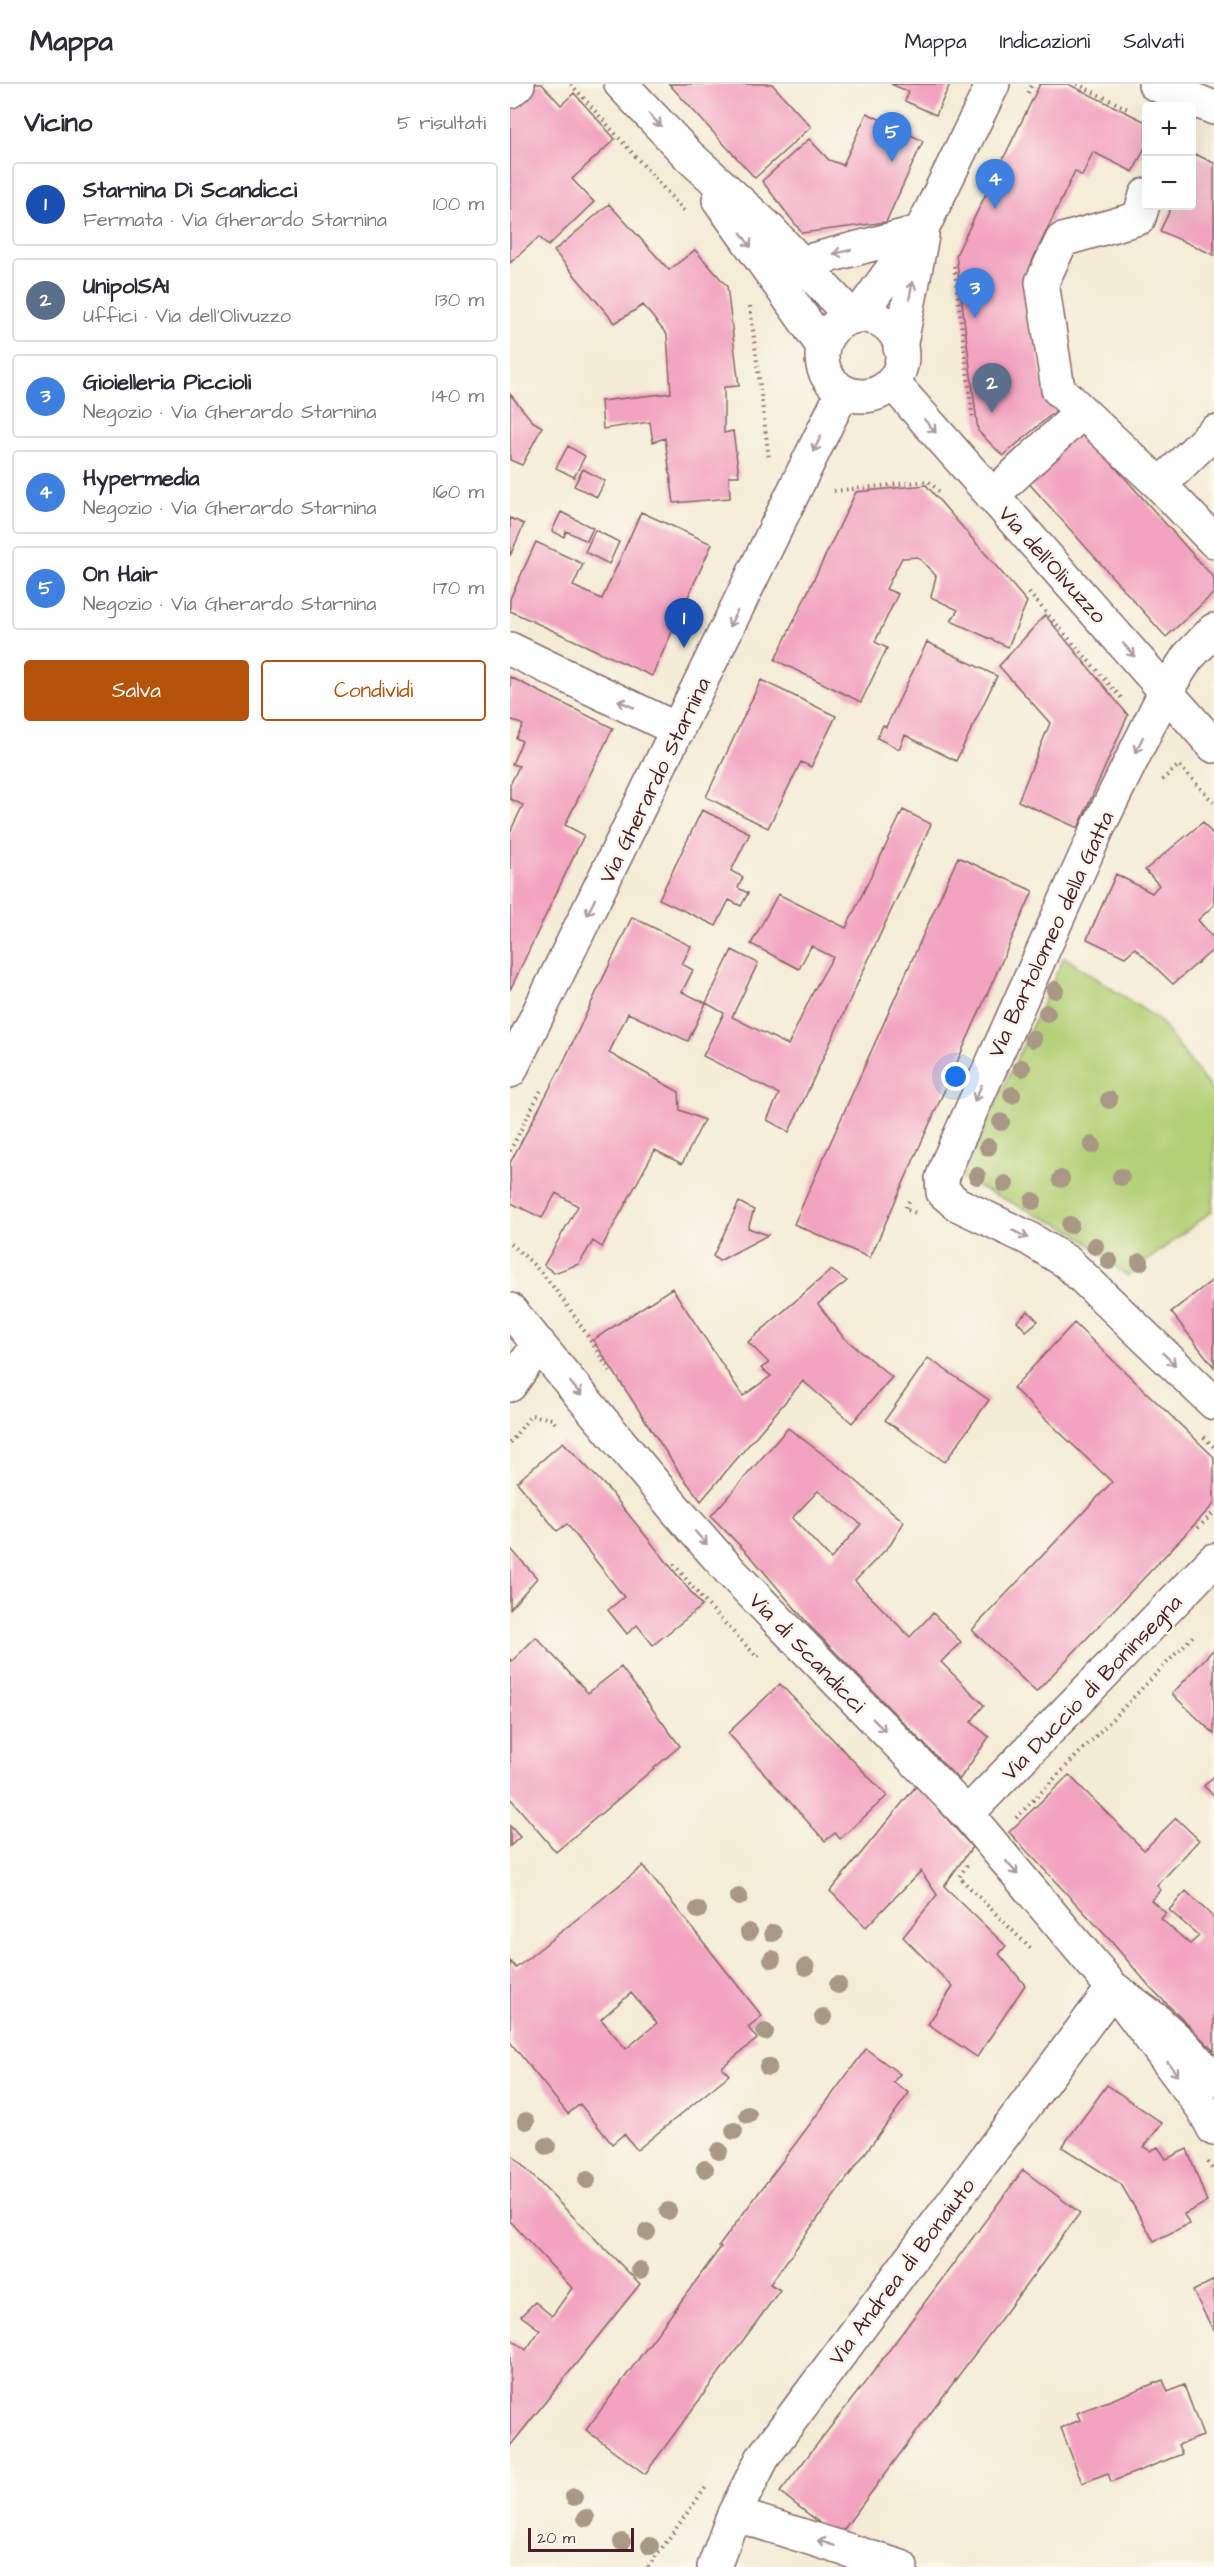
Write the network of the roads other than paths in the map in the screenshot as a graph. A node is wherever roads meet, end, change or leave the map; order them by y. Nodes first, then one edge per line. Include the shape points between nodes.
1 (518, 84) edge
2 (621, 84) edge
3 (993, 84) edge
4 (510, 91) edge
5 (1175, 93) edge
6 (1214, 108) edge
7 (689, 156) junction
8 (1142, 208) edge
9 (921, 229) junction
10 (801, 263) junction
11 (855, 316) junction
12 (823, 346) junction
13 (900, 348) junction
14 (892, 382) junction
15 (843, 391) junction
16 (1082, 412) junction
17 (1214, 432) edge
18 (1160, 485) junction
19 (992, 496) junction
20 (1214, 541) edge
21 (1214, 630) edge
22 (510, 649) edge
23 (1165, 692) junction
24 (678, 730) junction
25 (1214, 746) edge
26 (510, 1071) edge
27 (510, 1310) edge
28 (539, 1344) junction
29 (510, 1385) edge
30 (1214, 1403) edge
31 (1214, 1560) edge
32 (967, 1814) junction
33 (1113, 1988) junction
34 (1214, 2079) edge
35 (1214, 2128) edge
36 (734, 2514) junction
37 (714, 2567) edge
38 (901, 2567) edge

1 - 4 street
2 -> 7 street
3 - 9 street
5 - 6 street
7 - 10 street
7 -> 12 street
8 - 16 street via 1139,218 1062,240 1042,282 1058,389
9 -> 10 street
9 - 11 street
13 -> 9 street
10 - 11 street
11 - 12 street via 832,330
11 - 13 street via 879,320 889,327
12 - 15 street via 823,367
13 - 14 street via 898,372
14 - 15 street via 869,395
14 -> 19 street, Via dell'Olivuzzo
15 -> 24 street, Via Gherardo Starnina
16 - 18 street
16 - 19 street
17 - 18 street
18 - 20 street
19 -> 23 street, Via dell'Olivuzzo
21 - 23 street, Via Bartolomeo della Gatta via 1188,657
24 -> 22 street
23 - 25 street, Via dell'Olivuzzo
23 -> 30 street, Via Bartolomeo della Gatta via 1098,828 942,1179 943,1192 957,1204 1029,1238 1067,1262
24 -> 26 street, Via Gherardo Starnina
27 - 28 street, Via di Scandicci
28 - 29 street
28 -> 32 street, Via di Scandicci via 731,1572
31 - 32 street, Via Duccio di Boninsegna
32 -> 33 street, Via di Scandicci
33 - 34 street, Via di Scandicci via 1164,2028
33 -> 35 street, Via di Scandicci
33 - 36 street, Via Andrea di Bonaiuto via 763,2457
36 - 37 street, Via Andrea di Bonaiuto
38 -> 36 street

